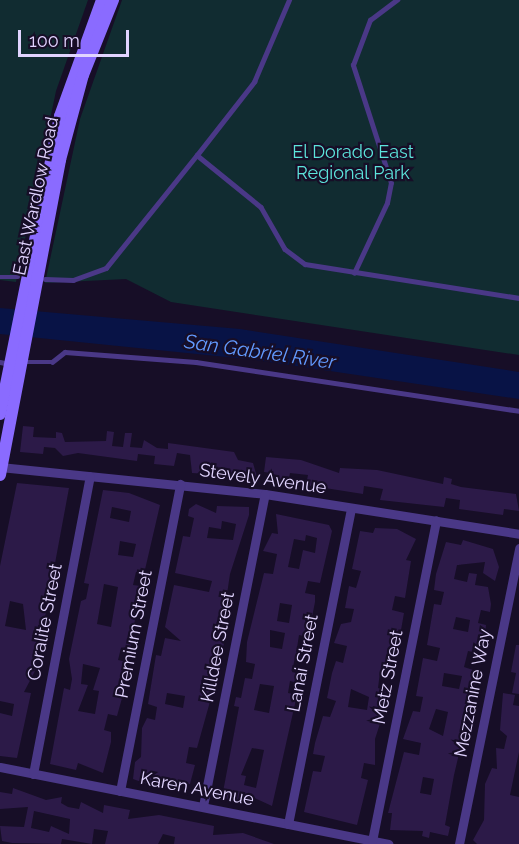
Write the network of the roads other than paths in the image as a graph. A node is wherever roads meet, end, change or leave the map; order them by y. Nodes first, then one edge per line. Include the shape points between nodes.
1 (94, 0) edge
2 (102, 0) edge
3 (112, 0) edge
4 (289, 0) edge
5 (397, 0) edge
6 (90, 26) junction
7 (197, 155) junction
8 (354, 273) junction
9 (32, 275) junction
10 (0, 277) edge
11 (519, 298) edge
12 (10, 363) edge
13 (519, 411) edge
14 (0, 414) edge
15 (0, 470) edge
16 (90, 476) junction
17 (180, 484) junction
18 (265, 494) junction
19 (351, 508) junction
20 (436, 520) junction
21 (519, 534) edge
22 (519, 548) edge
23 (0, 767) edge
24 (33, 774) junction
25 (120, 791) junction
26 (203, 806) junction
27 (288, 825) junction
28 (372, 841) junction
29 (388, 844) edge
30 (459, 844) edge

1 - 6 lane
2 - 6 main road, East Wardlow Road
3 - 9 main road, East Wardlow Road via 68,126
4 - 7 lane via 254,81
5 - 8 lane via 370,20 353,65 390,183 387,203
6 - 9 main road, East Wardlow Road via 60,116
7 - 8 lane via 261,207 293,257 315,268
7 - 9 lane via 106,268 73,280
8 - 11 lane
9 - 10 lane
9 - 12 main road, East Wardlow Road via 18,348
12 - 13 lane via 52,362 64,352 196,362
12 - 14 main road, East Wardlow Road
12 - 15 main road, East Wardlow Road
15 - 16 street, Stevely Avenue
16 - 17 street, Stevely Avenue
16 - 24 street, Coralite Street
17 - 18 street, Stevely Avenue
17 - 25 street, Premium Street
18 - 19 street, Stevely Avenue
18 - 26 street, Killdee Street
19 - 20 street, Stevely Avenue
19 - 27 street, Lanai Street
20 - 21 street, Stevely Avenue
20 - 28 street, Metz Street
22 - 30 street, Mezzanine Way
23 - 24 street, Karen Avenue
24 - 25 street, Karen Avenue
25 - 26 street, Karen Avenue
26 - 27 street, Karen Avenue
27 - 28 street, Karen Avenue
28 - 29 street, Karen Avenue

